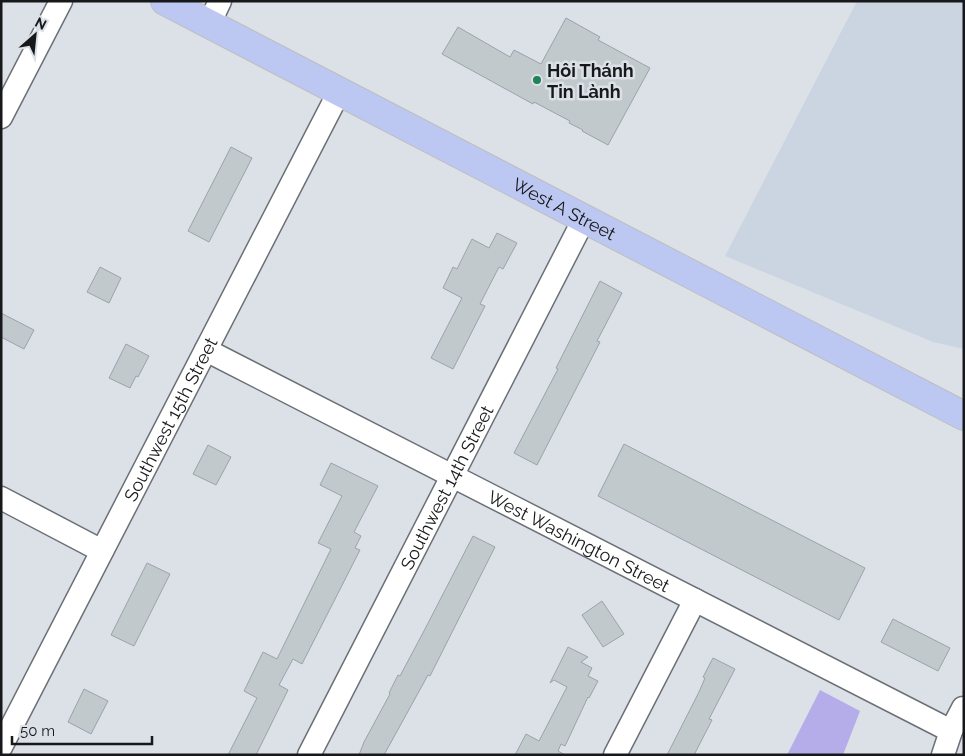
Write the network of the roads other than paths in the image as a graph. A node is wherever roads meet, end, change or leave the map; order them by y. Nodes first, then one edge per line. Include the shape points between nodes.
1 (61, 1) edge
2 (165, 1) edge
3 (215, 12) edge
4 (339, 92) junction
5 (1, 118) edge
6 (584, 219) junction
7 (206, 350) junction
8 (964, 416) edge
9 (452, 476) junction
10 (1, 498) edge
11 (102, 550) junction
12 (694, 600) junction
13 (963, 708) edge
14 (951, 731) junction
15 (1, 747) edge
16 (309, 755) edge
17 (615, 755) edge
18 (943, 755) edge

1 - 5 street
2 - 3 main road, West A Street
3 - 4 main road, West A Street
4 - 6 main road, West A Street
4 - 7 street, Southwest 15th Street
6 - 8 main road, West A Street
6 - 9 street, Southwest 14th Street
7 - 9 street, West Washington Street
7 - 11 street, Southwest 15th Street
9 - 12 street, West Washington Street
9 - 16 street, Southwest 14th Street
10 - 11 street
11 - 15 street, Southwest 15th Street
12 - 14 street, West Washington Street
12 - 17 street
13 - 14 street
14 - 18 street

